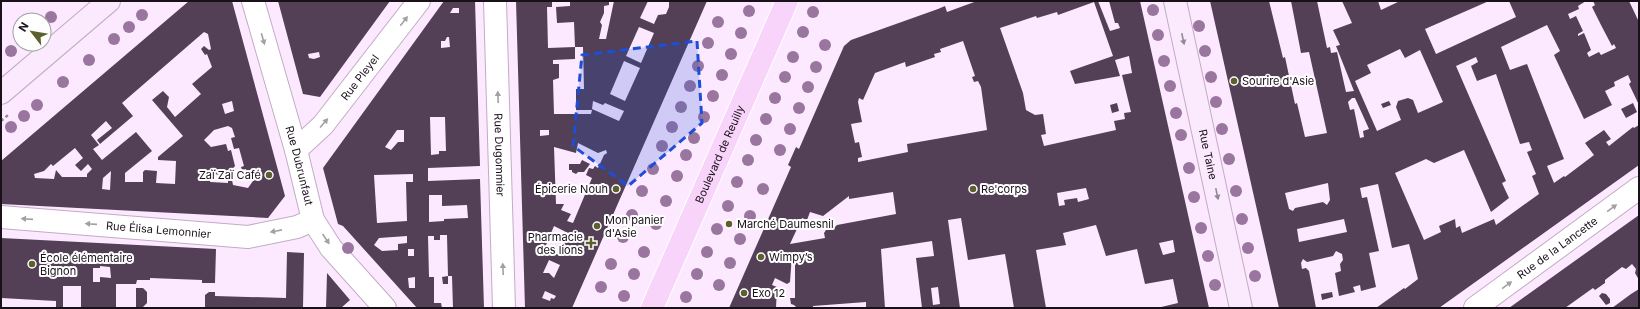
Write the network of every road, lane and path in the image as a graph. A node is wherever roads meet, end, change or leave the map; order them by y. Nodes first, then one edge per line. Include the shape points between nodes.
1 (109, 1) edge
2 (253, 1) edge
3 (419, 1) edge
4 (495, 1) edge
5 (787, 1) edge
6 (1175, 1) edge
7 (1, 93) edge
8 (296, 150) junction
9 (1639, 188) edge
10 (1, 217) edge
11 (313, 220) junction
12 (385, 308) edge
13 (504, 308) edge
14 (652, 308) edge
15 (1241, 308) edge
16 (1475, 308) edge

1 - 7 street
2 -> 8 street, Rue Dubrunfaut
8 -> 3 street, Rue Pleyel via 323,125
13 -> 4 street, Rue Dugommier
5 - 14 main road, Boulevard de Reuilly
6 -> 15 street, Rue Taine
8 - 11 street, Rue Dubrunfaut
16 -> 9 street, Rue de la Lancette
11 -> 10 street, Rue Élisa Lemonnier via 297,227 248,237
11 -> 12 street, Rue Dubrunfaut via 331,248

